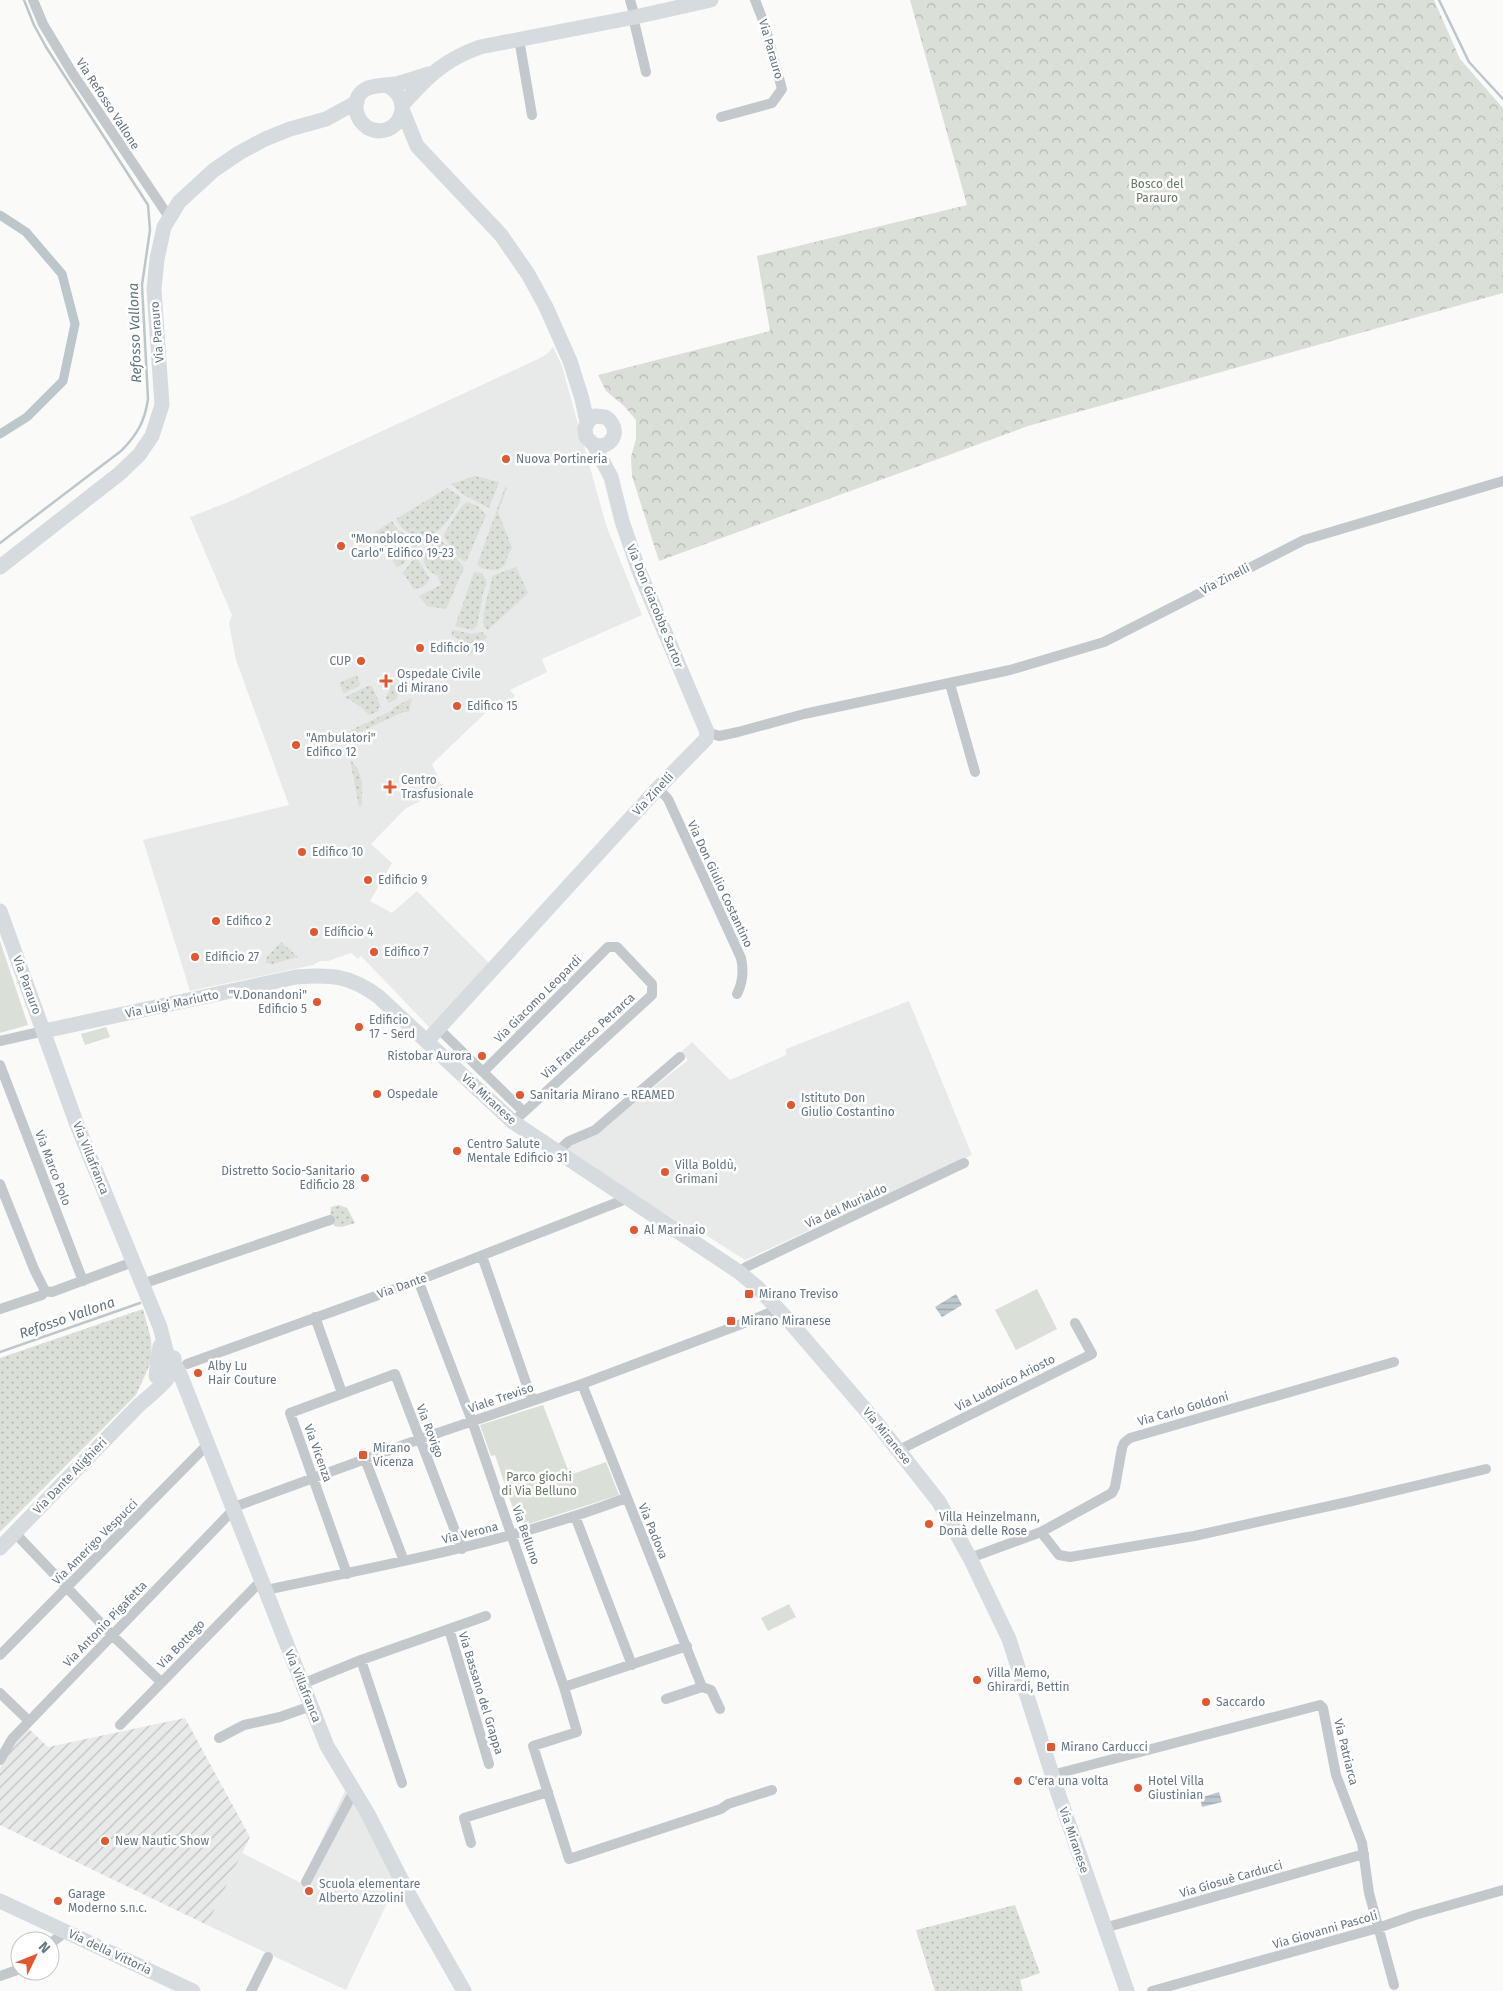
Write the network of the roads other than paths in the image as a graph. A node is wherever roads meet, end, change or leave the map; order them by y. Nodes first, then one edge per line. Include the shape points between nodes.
1 (33, 0) edge
2 (630, 0) edge
3 (711, 0) edge
4 (755, 0) edge
5 (675, 4) edge
6 (634, 17) junction
7 (519, 39) junction
8 (646, 72) dead end
9 (431, 74) junction
10 (386, 85) junction
11 (357, 102) junction
12 (402, 107) junction
13 (532, 115) dead end
14 (721, 117) dead end
15 (326, 119) junction
16 (360, 121) junction
17 (384, 130) junction
18 (417, 146) junction
19 (169, 217) junction
20 (570, 362) junction
21 (608, 418) junction
22 (587, 422) junction
23 (613, 438) junction
24 (594, 445) junction
25 (610, 477) junction
26 (1503, 481) edge
27 (0, 567) edge
28 (950, 684) junction
29 (707, 732) junction
30 (975, 772) dead end
31 (658, 788) junction
32 (0, 910) edge
33 (612, 946) joint
34 (737, 994) dead end
35 (439, 1029) junction
36 (44, 1031) junction
37 (0, 1041) edge
38 (427, 1041) junction
39 (680, 1057) dead end
40 (0, 1065) edge
41 (483, 1072) junction
42 (518, 1117) junction
43 (557, 1152) junction
44 (964, 1163) dead end
45 (0, 1184) edge
46 (624, 1196) junction
47 (330, 1220) dead end
48 (482, 1256) junction
49 (133, 1262) junction
50 (739, 1272) junction
51 (418, 1280) junction
52 (83, 1281) junction
53 (142, 1284) junction
54 (45, 1291) junction
55 (776, 1306) junction
56 (0, 1309) edge
57 (315, 1318) junction
58 (1075, 1323) dead end
59 (160, 1327) junction
60 (1394, 1362) dead end
61 (181, 1365) junction
62 (156, 1376) junction
63 (582, 1384) junction
64 (342, 1393) junction
65 (532, 1400) junction
66 (139, 1405) junction
67 (472, 1421) junction
68 (420, 1439) junction
69 (207, 1445) junction
70 (899, 1450) junction
71 (365, 1459) junction
72 (1486, 1469) dead end
73 (314, 1477) junction
74 (626, 1498) junction
75 (233, 1509) junction
76 (576, 1516) junction
77 (1041, 1532) junction
78 (15, 1533) junction
79 (513, 1535) junction
80 (0, 1548) edge
81 (462, 1549) junction
82 (970, 1558) junction
83 (404, 1561) junction
84 (347, 1574) junction
85 (263, 1586) junction
86 (68, 1588) junction
87 (486, 1616) dead end
88 (449, 1630) junction
89 (112, 1634) junction
90 (687, 1646) junction
91 (0, 1655) edge
92 (361, 1660) junction
93 (632, 1665) junction
94 (161, 1682) junction
95 (302, 1684) junction
96 (564, 1687) junction
97 (702, 1687) junction
98 (0, 1693) edge
99 (666, 1699) dead end
100 (311, 1706) junction
101 (720, 1709) dead end
102 (28, 1721) junction
103 (120, 1725) dead end
104 (219, 1738) dead end
105 (0, 1760) edge
106 (489, 1764) dead end
107 (1052, 1775) junction
108 (402, 1783) dead end
109 (772, 1790) dead end
110 (354, 1791) junction
111 (548, 1792) junction
112 (470, 1843) dead end
113 (1364, 1854) junction
114 (306, 1882) dead end
115 (1503, 1890) edge
116 (0, 1901) edge
117 (1104, 1928) junction
118 (1378, 1928) junction
119 (63, 1930) junction
120 (60, 1936) edge
121 (268, 1957) dead end
122 (1394, 1985) dead end
123 (193, 1991) edge
124 (251, 1991) edge
125 (464, 1991) edge
126 (1127, 1991) edge
127 (1152, 1991) edge

1 - 19 street, Via Refosso Vallone via 43,24 73,74
2 - 6 street
3 - 5 main road
4 - 14 street, Via Parauro via 782,89 772,103
5 - 6 main road
6 - 7 main road
6 - 8 street
7 - 9 main road via 480,46
7 - 13 street
9 - 10 main road, Via Parauro
9 - 12 main road
10 - 11 main road, Via Parauro via 368,88
10 - 12 main road via 396,92
11 - 15 main road, Via Parauro
11 - 16 main road
12 - 17 main road via 399,120
12 - 18 main road, Via Don Giacobbe Sartor
15 - 16 main road, Via Parauro
15 - 19 main road, Via Parauro via 290,129 239,153 191,189
16 - 17 main road, Via Parauro via 371,129
17 - 18 main road, Via Don Giacobbe Sartor
18 - 20 main road, Via Don Giacobbe Sartor via 501,235 546,307
19 - 27 main road, Via Parauro via 157,259 154,289 162,406 152,436 139,455 119,474
20 - 21 main road, Via Don Giacobbe Sartor via 590,398
20 - 22 main road, Via Don Giacobbe Sartor
21 - 22 main road via 595,416
21 - 23 main road, Via Don Giacobbe Sartor via 615,429
22 - 24 main road, Via Don Giacobbe Sartor via 586,436
23 - 24 main road via 602,446
23 - 25 main road, Via Don Giacobbe Sartor
24 - 25 main road, Via Don Giacobbe Sartor
25 - 29 main road, Via Don Giacobbe Sartor via 639,571
26 - 28 street, Via Zinelli via 1304,540 1104,642
28 - 29 street, Via Zinelli via 804,714 719,736
28 - 30 street
29 - 31 main road, Via Zinelli via 706,739
31 - 34 street, Via Don Giulio Costantino via 668,799 741,958 742,985
31 - 35 main road, Via Zinelli
32 - 36 main road, Via Parauro
33 - 41 street, Via Giacomo Leopardi
33 - 42 street, Via Francesco Petrarca via 617,947 652,984 652,995
35 - 38 main road, Via Zinelli
35 - 41 street, Via Miranese
36 - 37 street
36 - 38 main road, Via Luigi Mariutto via 296,978 331,976 345,978 367,988
36 - 49 main road, Via Villafranca via 77,1125
38 - 42 main road, Via Miranese
39 - 43 street via 595,1130 569,1141
40 - 52 street, Via Marco Polo
41 - 42 street, Via Miranese
42 - 43 main road, Via Miranese
43 - 46 main road, Via Miranese
44 - 50 street, Via del Murialdo
45 - 54 street
46 - 48 street, Via Dante via 620,1202
46 - 50 main road, Via Miranese
47 - 53 street
48 - 51 street, Via Dante
48 - 65 street
49 - 52 street
49 - 53 main road, Via Villafranca
50 - 55 main road, Via Miranese
51 - 57 street, Via Dante
51 - 67 street, Via Belluno
52 - 54 street via 52,1292
53 - 59 main road, Via Villafranca
54 - 56 street
55 - 63 street, Viale Treviso via 771,1312 752,1320
55 - 70 main road, Via Miranese
57 - 61 street, Via Dante
57 - 64 street
58 - 70 street, Via Ludovico Ariosto via 1092,1354
59 - 61 main road, Via Villafranca
59 - 62 main road, Via Villafranca
60 - 77 street, Via Carlo Goldoni via 1130,1438 1122,1448 1112,1493
61 - 62 main road via 168,1367
61 - 66 main road, Via Dante Alighieri
61 - 69 main road, Via Villafranca via 180,1374
62 - 66 main road, Via Dante Alighieri
63 - 65 street, Viale Treviso
63 - 74 street, Via Padova
64 - 68 street, Via Rovigo via 395,1374
64 - 73 street, Via Vicenza via 290,1412
65 - 67 street, Viale Treviso
66 - 78 main road, Via Dante Alighieri
67 - 68 street, Viale Treviso
67 - 79 street, Via Belluno
68 - 71 street, Viale Treviso
68 - 81 street, Via Rovigo
69 - 75 main road, Via Villafranca
69 - 86 street, Via Amerigo Vespucci
70 - 82 main road, Via Miranese via 939,1502
71 - 73 street, Viale Treviso
71 - 83 street
72 - 77 street via 1194,1536 1066,1557 1059,1554
73 - 75 street, Viale Treviso
73 - 84 street, Via Vicenza
74 - 76 street, Via Verona
74 - 90 street, Via Padova
75 - 85 main road, Via Villafranca
75 - 89 street, Via Antonio Pigafetta
76 - 79 street, Via Verona
76 - 93 street
77 - 82 street, Via Carlo Goldoni
78 - 80 main road, Via Dante Alighieri
78 - 86 street
79 - 81 street, Via Verona
79 - 96 street, Via Belluno
81 - 83 street, Via Verona
82 - 107 main road, Via Miranese via 1009,1639
83 - 84 street, Via Verona
84 - 85 street, Via Verona
85 - 94 street, Via Bottego via 256,1586
85 - 95 main road, Via Villafranca
86 - 89 street
86 - 91 street, Via Amerigo Vespucci
87 - 88 street, Via Bassano del Grappa
88 - 92 street, Via Bassano del Grappa
88 - 106 street, Via Bassano del Grappa
89 - 94 street
89 - 102 street, Via Antonio Pigafetta
90 - 93 street
90 - 97 street, Via Padova
92 - 95 street, Via Bassano del Grappa
92 - 108 street
93 - 96 street
94 - 103 street, Via Bottego
95 - 100 main road, Via Villafranca
96 - 111 street, Via Belluno via 577,1732 533,1746
97 - 99 street
97 - 101 street, Via Padova via 711,1690
98 - 102 street
100 - 104 street via 280,1717 244,1724
100 - 110 main road, Via Villafranca via 335,1761
102 - 105 street, Via Antonio Pigafetta
107 - 113 street, Via Patriarca via 1320,1705 1336,1775
107 - 117 main road, Via Miranese
109 - 111 street, Via Belluno via 569,1859
110 - 114 street
110 - 125 main road, Via Villafranca
111 - 112 street via 464,1818
113 - 117 street, Via Giosuè Carducci
113 - 118 street, Via Patriarca
115 - 118 street, Via Giovanni Pascoli
116 - 119 main road, Via della Vittoria
117 - 126 main road, Via Miranese
118 - 122 street, Via Patriarca
118 - 127 street, Via Giovanni Pascoli
119 - 120 street
119 - 123 main road, Via della Vittoria
121 - 124 street

